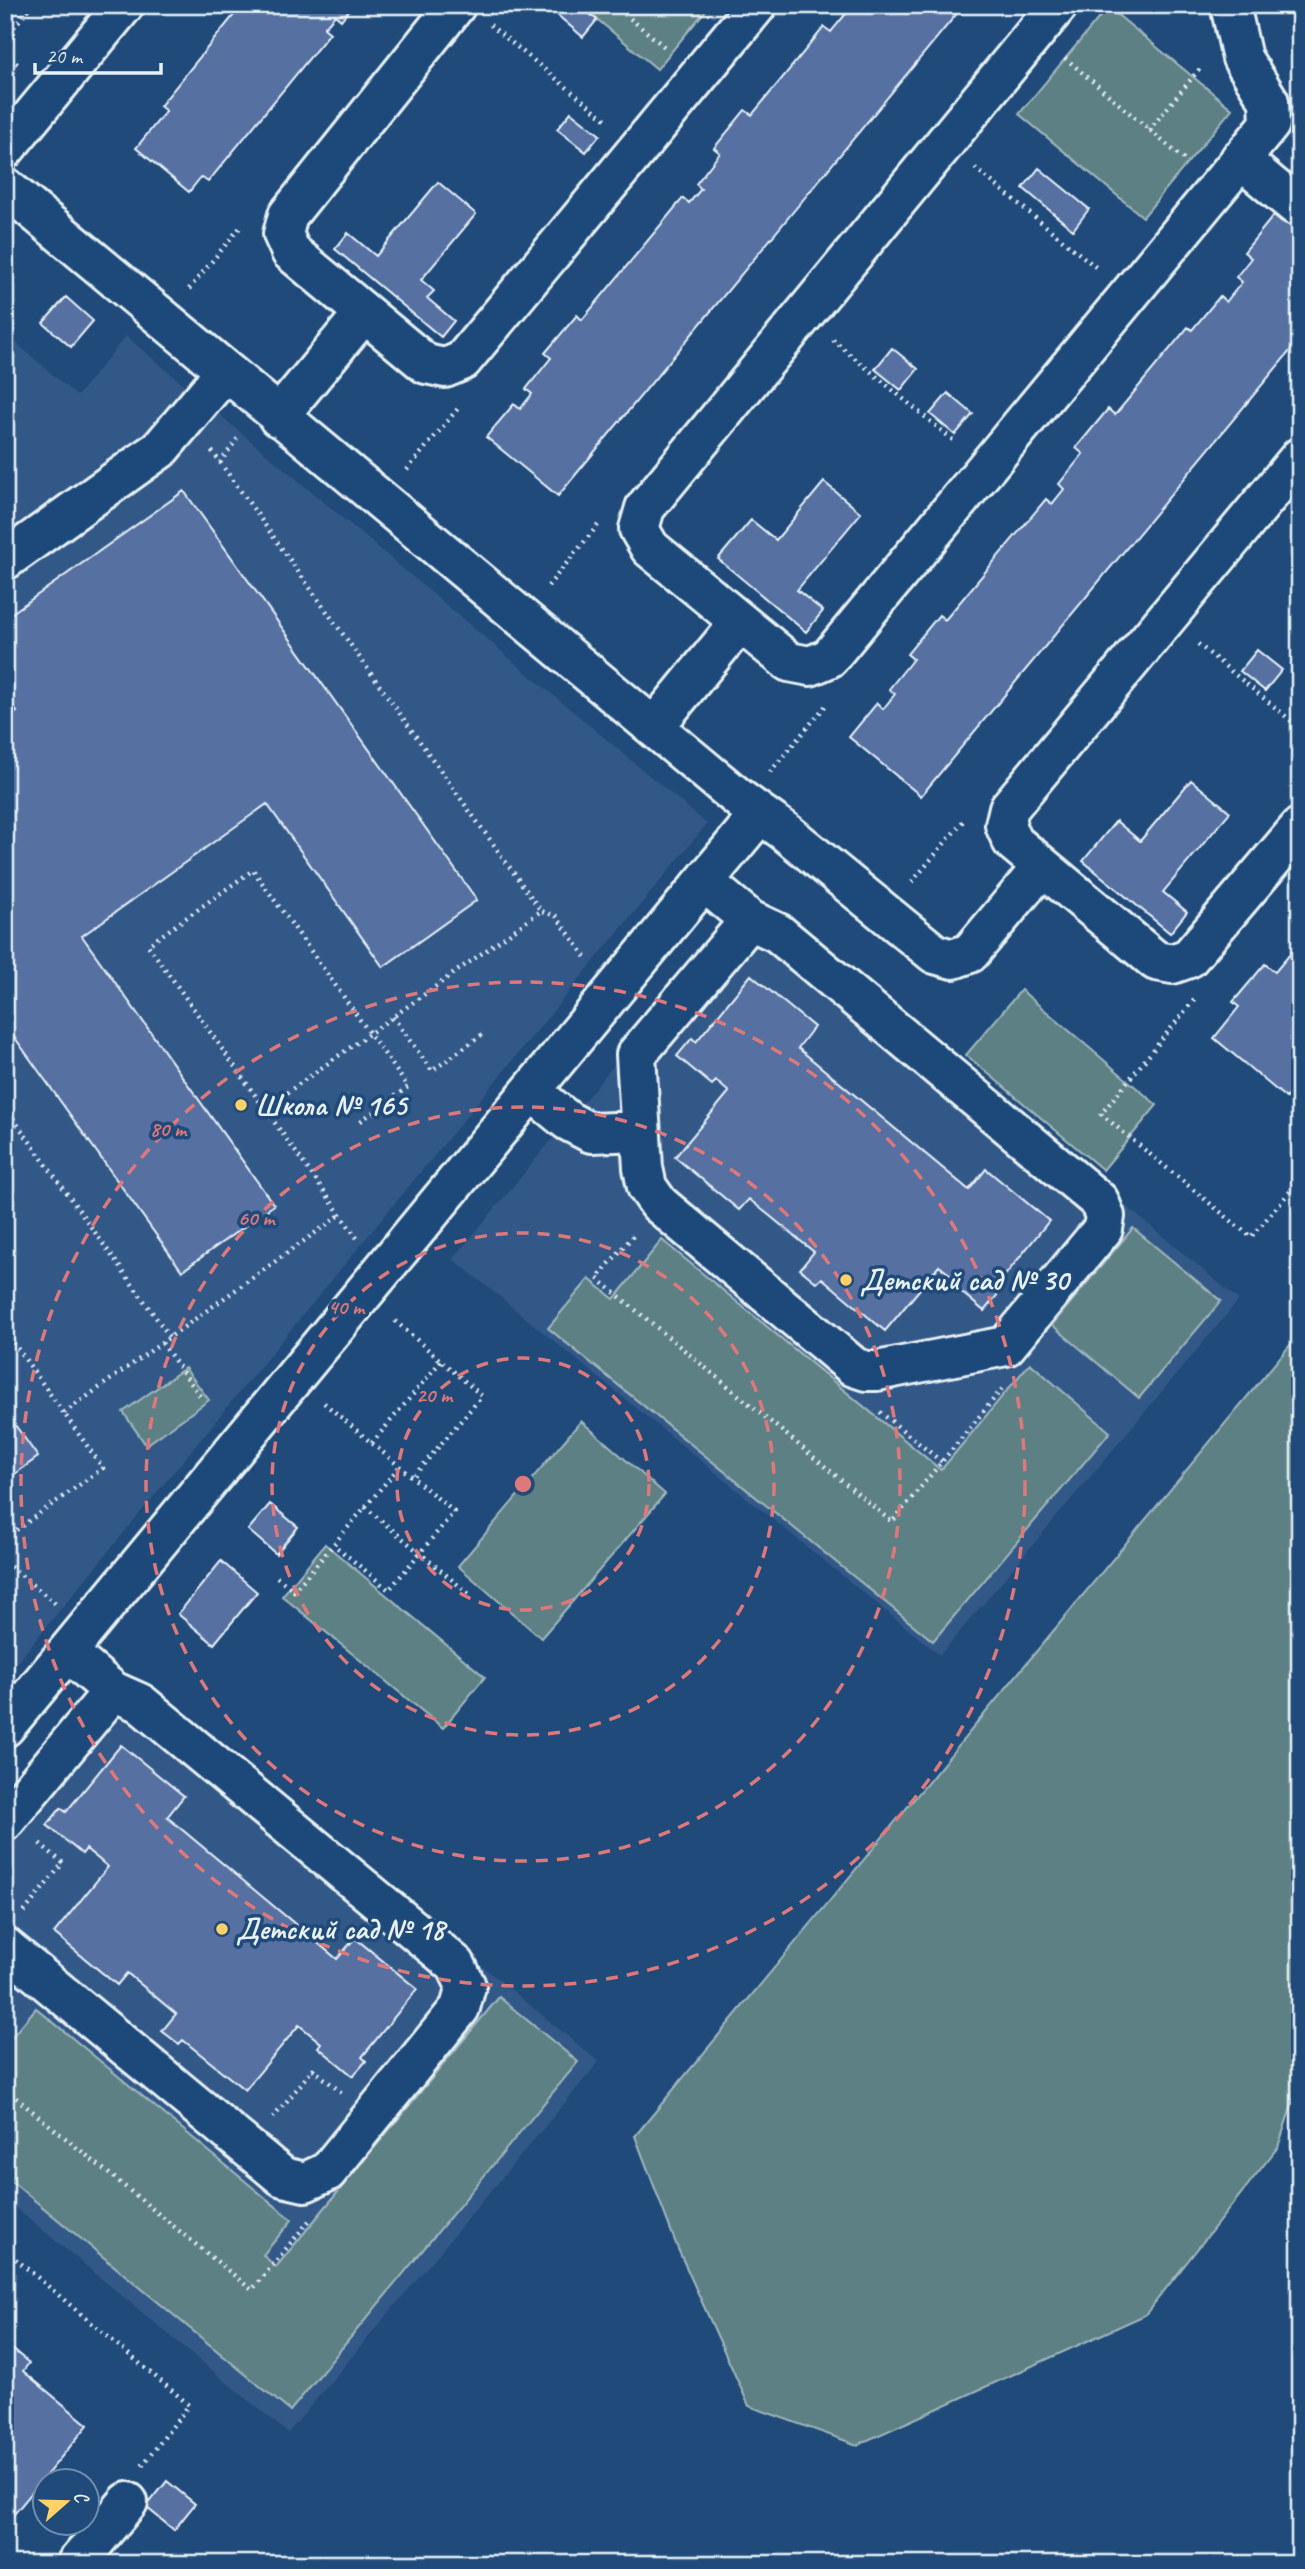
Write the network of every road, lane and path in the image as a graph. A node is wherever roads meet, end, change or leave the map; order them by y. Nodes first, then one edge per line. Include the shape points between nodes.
1 (32, 5) edge
2 (124, 5) edge
3 (614, 5) edge
4 (757, 5) edge
5 (1236, 10) edge
6 (472, 14) edge
7 (1047, 19) edge
8 (5, 38) edge
9 (671, 52) dead end
10 (1150, 130) junction
11 (946, 143) junction
12 (639, 148) junction
13 (5, 149) edge
14 (1228, 173) junction
15 (5, 187) edge
16 (1295, 205) dead end
17 (1128, 294) junction
18 (364, 313) junction
19 (804, 316) junction
20 (225, 372) junction
21 (187, 416) junction
22 (278, 417) junction
23 (1300, 457) edge
24 (986, 467) junction
25 (5, 560) edge
26 (1167, 617) junction
27 (740, 622) junction
28 (654, 727) junction
29 (1300, 728) edge
30 (759, 815) junction
31 (1300, 827) edge
32 (1042, 867) junction
33 (704, 882) junction
34 (541, 911) junction
35 (750, 920) junction
36 (611, 994) junction
37 (393, 1017) junction
38 (370, 1034) junction
39 (483, 1034) dead end
40 (1129, 1080) dead end
41 (531, 1091) junction
42 (5, 1107) edge
43 (264, 1109) junction
44 (358, 1124) dead end
45 (640, 1131) junction
46 (1300, 1180) edge
47 (659, 1204) junction
48 (340, 1215) junction
49 (381, 1272) junction
50 (394, 1320) dead end
51 (5, 1331) edge
52 (170, 1337) junction
53 (162, 1343) junction
54 (998, 1349) junction
55 (441, 1361) junction
56 (866, 1371) junction
57 (315, 1395) dead end
58 (200, 1396) dead end
59 (64, 1413) junction
60 (371, 1443) junction
61 (942, 1462) junction
62 (399, 1467) junction
63 (412, 1478) junction
64 (365, 1507) junction
65 (5, 1538) edge
66 (334, 1545) junction
67 (420, 1553) junction
68 (5, 1562) edge
69 (277, 1577) dead end
70 (469, 1594) dead end
71 (77, 1641) junction
72 (113, 1691) junction
73 (5, 1727) edge
74 (7, 1819) edge
75 (14, 1931) edge
76 (5, 2089) edge
77 (371, 2118) junction
78 (248, 2148) junction
79 (305, 2182) junction
80 (5, 2250) edge
81 (142, 2464) dead end
82 (128, 2502) dead end
83 (76, 2564) edge

1 - 8 path
2 - 13 lane
3 - 9 path
4 - 12 lane
5 - 10 path via 1210,56
5 - 14 lane via 1242,58 1269,101 1270,124
6 - 12 path
6 - 18 lane via 288,215 283,234 291,252
7 - 10 path
7 - 11 lane
10 - 14 path
11 - 17 path
11 - 19 lane
12 - 18 lane via 462,361 445,368 426,364
14 - 16 lane
14 - 17 lane
15 - 20 lane
17 - 24 lane
18 - 22 lane
19 - 24 path
19 - 27 lane via 645,509 639,528 650,548
20 - 21 lane
20 - 22 lane
21 - 25 lane via 160,449
21 - 34 path
22 - 28 lane
23 - 26 lane
24 - 27 lane via 829,658 810,666 789,662
26 - 29 path
26 - 32 lane via 1009,808 1005,825 1012,841
27 - 28 lane
28 - 30 lane
30 - 32 lane via 935,954 953,959 970,953
30 - 33 lane
31 - 32 lane via 1189,958 1172,964 1156,961
33 - 35 lane
33 - 36 lane
34 - 36 path via 556,916
34 - 37 path
35 - 45 lane via 636,1055
35 - 54 lane via 778,933 1099,1201 1105,1216 1103,1229 1015,1338
36 - 41 lane
37 - 38 path
37 - 39 path via 432,1070
38 - 43 path
38 - 43 path via 253,870 148,945
38 - 44 path via 408,1087
40 - 46 path via 1101,1114 1251,1237
41 - 45 lane via 591,1133
41 - 49 lane
42 - 52 path
43 - 48 path
45 - 47 lane via 643,1168
47 - 56 lane via 854,1367
47 - 61 path via 597,1278 892,1522
48 - 49 path
48 - 52 path
49 - 71 lane
50 - 55 path
51 - 59 path
52 - 53 path
53 - 58 path
53 - 59 path
54 - 56 lane
54 - 61 path via 1012,1377
55 - 60 path
55 - 63 path via 482,1396
56 - 61 path via 859,1395
57 - 60 path
59 - 65 path via 103,1468
60 - 62 path
62 - 63 path
62 - 64 path
63 - 67 path via 454,1512
64 - 66 path
64 - 67 path
66 - 67 path via 389,1590
66 - 69 path via 294,1591
67 - 70 path
68 - 71 path
71 - 72 lane
71 - 73 lane
72 - 74 lane
72 - 77 lane via 140,1703 456,1965 466,1986 460,2008
74 - 75 path via 63,1863
75 - 78 lane
76 - 79 path via 251,2290 310,2221
77 - 78 path via 313,2069
77 - 79 lane via 327,2172
78 - 79 lane via 282,2177
80 - 81 path via 189,2405
82 - 83 lane

